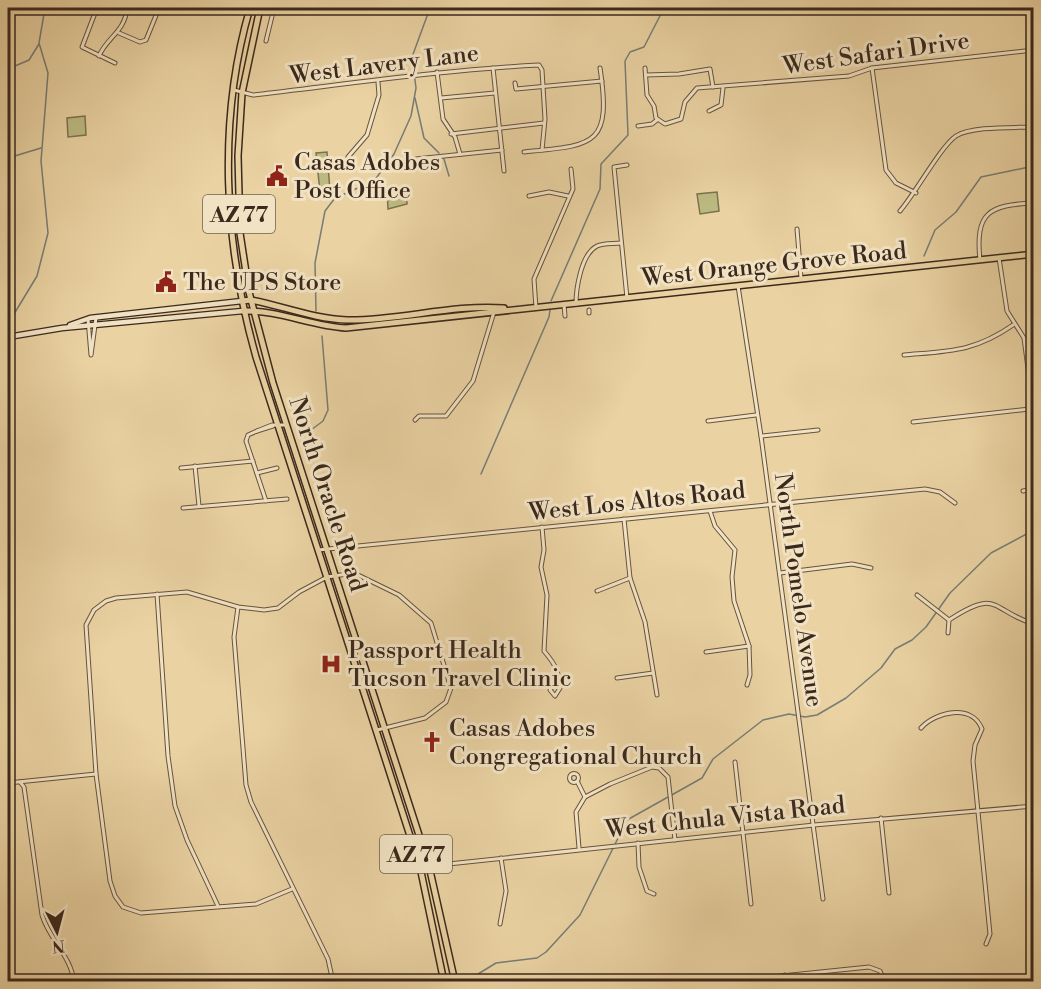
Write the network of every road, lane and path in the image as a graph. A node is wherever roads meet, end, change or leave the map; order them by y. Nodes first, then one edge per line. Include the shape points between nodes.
1 (100, 8) edge
2 (127, 8) edge
3 (156, 8) edge
4 (250, 8) edge
5 (260, 8) edge
6 (274, 8) edge
7 (119, 33) junction
8 (266, 41) dead end
9 (1034, 50) edge
10 (99, 56) junction
11 (115, 63) dead end
12 (493, 68) junction
13 (600, 68) dead end
14 (645, 68) dead end
15 (872, 68) junction
16 (437, 72) junction
17 (646, 75) junction
18 (602, 81) junction
19 (378, 82) junction
20 (515, 83) dead end
21 (542, 87) junction
22 (714, 87) junction
23 (723, 88) junction
24 (233, 90) junction
25 (242, 93) junction
26 (495, 93) junction
27 (441, 98) junction
28 (709, 111) dead end
29 (657, 120) junction
30 (544, 123) junction
31 (638, 126) dead end
32 (1034, 127) edge
33 (499, 128) junction
34 (451, 134) junction
35 (502, 150) junction
36 (542, 150) junction
37 (524, 152) dead end
38 (460, 154) junction
39 (348, 157) dead end
40 (416, 159) dead end
41 (627, 165) dead end
42 (571, 169) dead end
43 (504, 171) dead end
44 (916, 193) junction
45 (529, 196) dead end
46 (569, 197) junction
47 (1034, 203) edge
48 (900, 211) dead end
49 (797, 229) dead end
50 (621, 243) junction
51 (1034, 254) edge
52 (999, 258) junction
53 (980, 260) junction
54 (801, 278) junction
55 (738, 286) junction
56 (627, 298) junction
57 (251, 300) junction
58 (242, 301) junction
59 (576, 304) junction
60 (564, 305) junction
61 (536, 308) junction
62 (493, 310) junction
63 (243, 311) junction
64 (253, 311) junction
65 (565, 316) dead end
66 (96, 318) junction
67 (88, 319) junction
68 (1013, 324) junction
69 (96, 325) junction
70 (88, 326) junction
71 (62, 328) junction
72 (8, 337) edge
73 (904, 355) dead end
74 (1032, 375) edge
75 (1031, 410) edge
76 (756, 415) junction
77 (415, 420) dead end
78 (708, 421) dead end
79 (913, 422) dead end
80 (287, 425) junction
81 (275, 426) junction
82 (818, 430) dead end
83 (761, 436) junction
84 (253, 461) junction
85 (195, 466) junction
86 (181, 468) dead end
87 (277, 468) dead end
88 (257, 473) junction
89 (1034, 489) edge
90 (1023, 491) dead end
91 (287, 499) dead end
92 (266, 501) junction
93 (955, 502) dead end
94 (770, 504) junction
95 (199, 507) junction
96 (183, 508) dead end
97 (710, 511) junction
98 (624, 519) junction
99 (542, 527) junction
100 (328, 549) junction
101 (318, 550) junction
102 (871, 568) dead end
103 (780, 573) junction
104 (336, 575) junction
105 (327, 577) junction
106 (630, 578) junction
107 (597, 591) dead end
108 (156, 594) junction
109 (917, 595) dead end
110 (238, 607) junction
111 (949, 620) junction
112 (1034, 624) edge
113 (948, 633) dead end
114 (749, 646) junction
115 (706, 652) dead end
116 (653, 673) junction
117 (559, 677) junction
118 (617, 678) dead end
119 (747, 685) dead end
120 (657, 695) dead end
121 (386, 728) junction
122 (921, 728) dead end
123 (377, 730) junction
124 (981, 730) junction
125 (987, 730) dead end
126 (735, 762) dead end
127 (96, 774) junction
128 (577, 781) dead end
129 (20, 782) junction
130 (8, 783) edge
131 (585, 797) junction
132 (1034, 806) edge
133 (977, 809) junction
134 (881, 818) junction
135 (814, 825) junction
136 (742, 833) junction
137 (675, 840) junction
138 (638, 843) junction
139 (579, 848) junction
140 (501, 858) junction
141 (429, 866) junction
142 (420, 867) junction
143 (292, 889) junction
144 (889, 893) dead end
145 (654, 894) dead end
146 (823, 899) dead end
147 (751, 904) dead end
148 (218, 906) junction
149 (500, 924) dead end
150 (986, 944) dead end
151 (785, 975) junction
152 (74, 981) edge
153 (333, 981) edge
154 (444, 981) edge
155 (455, 981) edge
156 (723, 981) edge
157 (788, 981) edge
158 (885, 981) edge

1 - 10 street via 81,44
2 - 7 street
3 - 7 street via 147,39 140,42
4 - 24 main road, North Oracle Road / AZ 77
5 - 25 main road, North Oracle Road / AZ 77
6 - 8 street
7 - 10 street
9 - 15 street, West Safari Drive
10 - 11 street
12 - 16 street, West Lavery Lane
12 - 21 street, West Lavery Lane via 539,65
12 - 26 street
13 - 18 street
14 - 17 street
15 - 23 street, West Safari Drive via 849,76
15 - 44 street via 885,170 896,183
16 - 19 street, West Lavery Lane
16 - 27 street
17 - 22 street via 710,69
17 - 29 street via 647,95
18 - 21 street
18 - 36 street via 603,123 598,134 578,147
19 - 25 street, West Lavery Lane
19 - 39 street via 379,95 367,135
20 - 21 street via 516,89
21 - 30 street
22 - 23 street, West Safari Drive
22 - 29 street, West Safari Drive via 697,88 690,93 681,119 676,122 665,124
23 - 28 street via 721,105
24 - 25 street, West Lavery Lane
24 - 58 main road, North Oracle Road / AZ 77 via 229,206
25 - 57 main road, North Oracle Road / AZ 77 via 238,196
26 - 27 street
26 - 33 street
27 - 34 street via 443,119
29 - 31 street, West Safari Drive
30 - 33 street
30 - 36 street
32 - 44 street via 978,130 956,136
33 - 34 street
33 - 35 street
34 - 38 street
35 - 38 street
35 - 43 street
36 - 37 street
38 - 40 street
41 - 50 street via 614,166
42 - 46 street via 573,189
44 - 48 street
45 - 46 street via 549,192
46 - 61 street via 534,279
47 - 53 street via 1004,204 988,213 980,224
49 - 54 street
50 - 56 street
50 - 59 street via 592,250 580,273
51 - 52 main road, West Orange Grove Road
52 - 53 main road, West Orange Grove Road
52 - 68 street via 1004,301
53 - 54 main road, West Orange Grove Road
54 - 55 main road, West Orange Grove Road
55 - 56 main road, West Orange Grove Road
55 - 76 street, North Pomelo Avenue
56 - 59 main road, West Orange Grove Road
57 - 58 main road, West Orange Grove Road
57 - 62 main road, West Orange Grove Road via 346,320
57 - 64 main road, North Oracle Road / AZ 77
58 - 63 main road, North Oracle Road / AZ 77
58 - 66 main road, West Orange Grove Road
59 - 60 main road, West Orange Grove Road
60 - 61 main road, West Orange Grove Road
60 - 65 street
61 - 62 main road, West Orange Grove Road
62 - 64 main road, West Orange Grove Road via 346,328
62 - 77 street via 473,381 446,416 418,416
63 - 64 main road, West Orange Grove Road
63 - 69 main road, West Orange Grove Road
63 - 81 main road, North Oracle Road / AZ 77
64 - 80 main road, North Oracle Road / AZ 77
66 - 67 main road, West Orange Grove Road
66 - 69 street
67 - 70 street
67 - 71 main road, West Orange Grove Road
68 - 73 street via 980,345 963,350
68 - 74 street via 1024,338
69 - 70 main road, West Orange Grove Road
69 - 70 street via 91,355
70 - 71 main road, West Orange Grove Road
71 - 72 main road, West Orange Grove Road
74 - 75 street
75 - 79 street
76 - 78 street
76 - 83 street, North Pomelo Avenue
80 - 81 street
80 - 100 main road, North Oracle Road / AZ 77
81 - 84 street via 260,427 247,436
81 - 101 main road, North Oracle Road / AZ 77
82 - 83 street
83 - 94 street, North Pomelo Avenue
84 - 85 street
84 - 88 street
85 - 86 street
85 - 95 street
87 - 88 street
88 - 92 street
89 - 90 street
91 - 92 street
92 - 95 street
93 - 94 street, West Los Altos Road via 940,492 925,489
94 - 97 street, West Los Altos Road
94 - 103 street, North Pomelo Avenue
95 - 96 street
97 - 98 street, West Los Altos Road
97 - 114 street via 716,526 735,550 734,601
98 - 99 street, West Los Altos Road
98 - 106 street
99 - 100 street, West Los Altos Road
99 - 117 street via 541,567 547,595 544,651 557,667
100 - 101 street, West Los Altos Road
100 - 104 main road, North Oracle Road / AZ 77
101 - 105 main road, North Oracle Road / AZ 77
102 - 103 street via 852,564
103 - 135 street, North Pomelo Avenue
104 - 105 street
104 - 121 main road, North Oracle Road / AZ 77
104 - 121 street via 354,573 399,595 435,631 451,688 449,699 425,718
105 - 110 street via 278,608
105 - 123 main road, North Oracle Road / AZ 77
106 - 107 street
106 - 116 street via 645,622
108 - 110 street via 187,592
108 - 127 street via 106,601 94,610 86,625
108 - 148 street via 175,806
109 - 111 street
110 - 143 street via 234,637 246,785
111 - 112 street via 979,603 999,605
111 - 113 street
114 - 115 street
114 - 119 street
116 - 118 street
116 - 120 street
117 - 117 street via 559,694 555,696 550,690
121 - 123 street
121 - 141 main road, North Oracle Road / AZ 77
122 - 124 street via 929,719 947,712 972,718
123 - 142 main road, North Oracle Road / AZ 77
124 - 125 street
124 - 133 street via 973,761
126 - 136 street
127 - 129 street
127 - 148 street via 110,881 123,907 141,913
128 - 131 street
129 - 130 street
129 - 152 street via 24,787 42,915 49,934 68,961
131 - 137 street via 641,770 659,768 668,777
131 - 139 street via 576,812
132 - 133 street, West Chula Vista Road
133 - 134 street, West Chula Vista Road
133 - 150 street via 990,934
134 - 135 street, West Chula Vista Road
134 - 144 street
135 - 136 street, West Chula Vista Road
135 - 146 street, North Pomelo Avenue
136 - 137 street, West Chula Vista Road
136 - 147 street
137 - 138 street, West Chula Vista Road
138 - 139 street, West Chula Vista Road
138 - 145 street via 646,891
139 - 140 street, West Chula Vista Road
140 - 141 street, West Chula Vista Road
140 - 149 street via 506,891
141 - 142 street, West Chula Vista Road
141 - 155 main road, North Oracle Road / AZ 77
142 - 154 main road, North Oracle Road / AZ 77
143 - 148 street via 256,904
143 - 153 street via 328,959
151 - 156 street
151 - 157 street
151 - 158 street via 869,967 880,971

